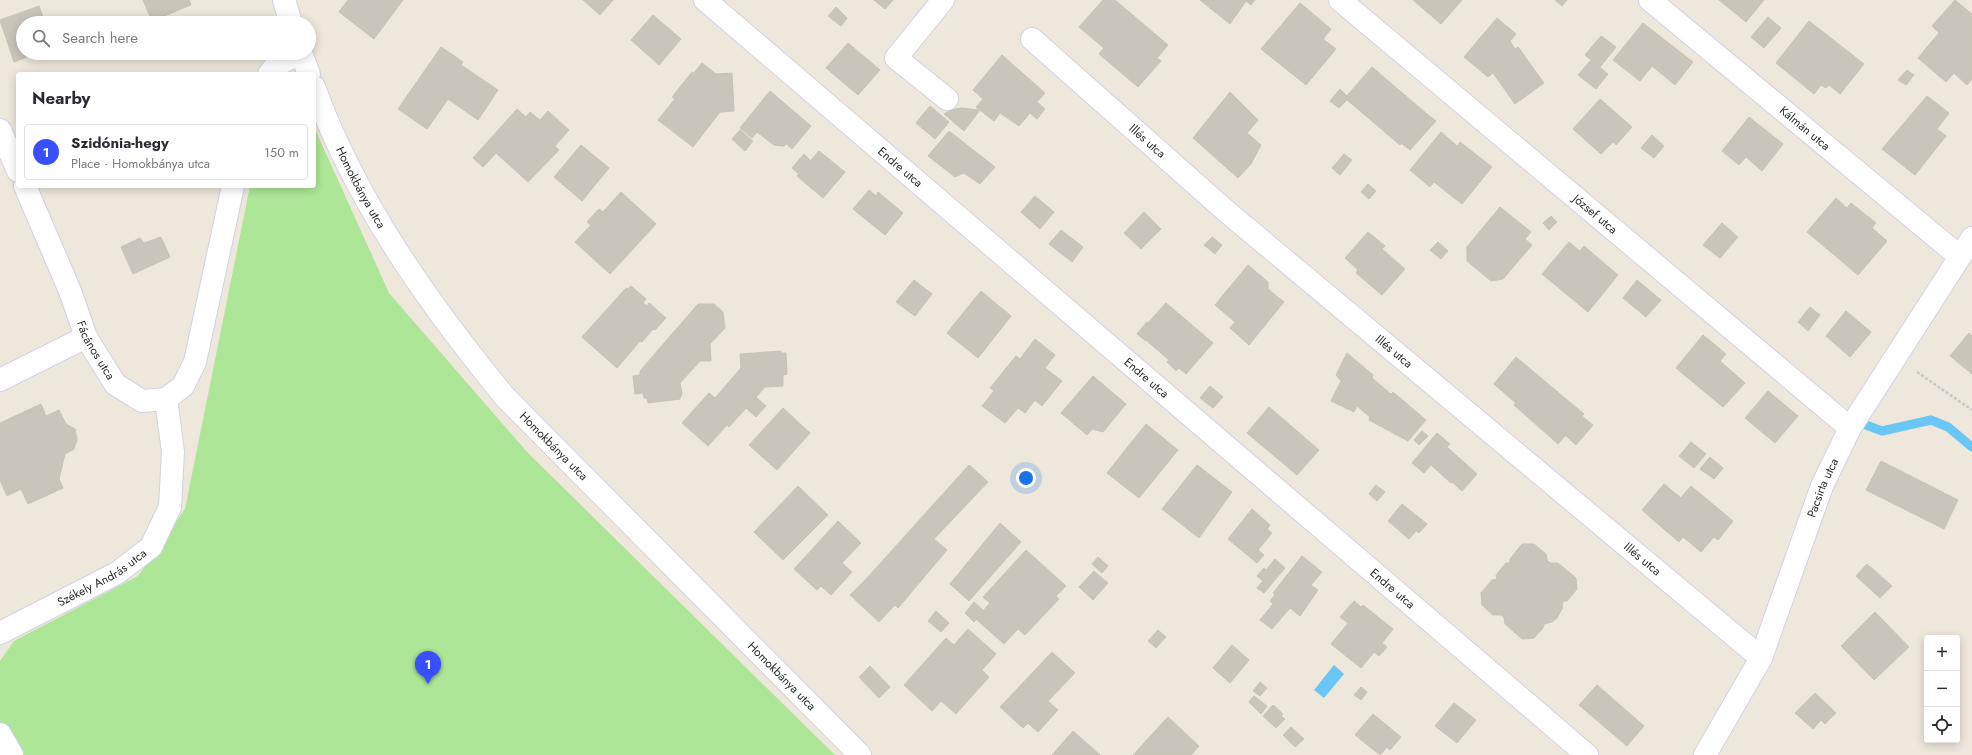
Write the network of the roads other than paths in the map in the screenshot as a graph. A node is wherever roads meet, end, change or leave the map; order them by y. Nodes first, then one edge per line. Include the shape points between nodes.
1 (284, 0) edge
2 (705, 0) edge
3 (943, 0) edge
4 (1340, 0) edge
5 (1650, 0) edge
6 (290, 16) edge
7 (1032, 39) dead end
8 (286, 60) edge
9 (304, 60) edge
10 (271, 72) edge
11 (308, 72) edge
12 (316, 92) edge
13 (947, 99) dead end
14 (0, 130) edge
15 (16, 166) edge
16 (26, 188) edge
17 (232, 188) edge
18 (1972, 238) edge
19 (1959, 256) junction
20 (86, 338) junction
21 (0, 380) edge
22 (166, 399) junction
23 (1850, 428) junction
24 (0, 633) edge
25 (1761, 658) junction
26 (0, 734) edge
27 (12, 755) edge
28 (860, 755) edge
29 (1587, 755) edge
30 (1705, 755) edge

1 - 6 street
2 - 29 street, Endre utca
3 - 13 street via 896,58
4 - 23 street, József utca
5 - 19 street, Kálmán utca
7 - 25 street, Illés utca via 1226,212
8 - 10 street via 276,65
9 - 11 street
12 - 28 street, Homokbánya utca via 345,162 382,227 460,343 521,414
14 - 15 street
16 - 20 street, Fácános utca via 70,290
17 - 22 street via 195,362 183,386
18 - 19 street, Pacsirta utca
19 - 23 street, Pacsirta utca
20 - 21 street
20 - 22 street, Fácános utca via 115,384 142,401
22 - 24 street, Székely András utca via 173,452 170,507 151,547 117,573
23 - 25 street, Pacsirta utca via 1822,486
25 - 30 street, Pacsirta utca
26 - 27 street

